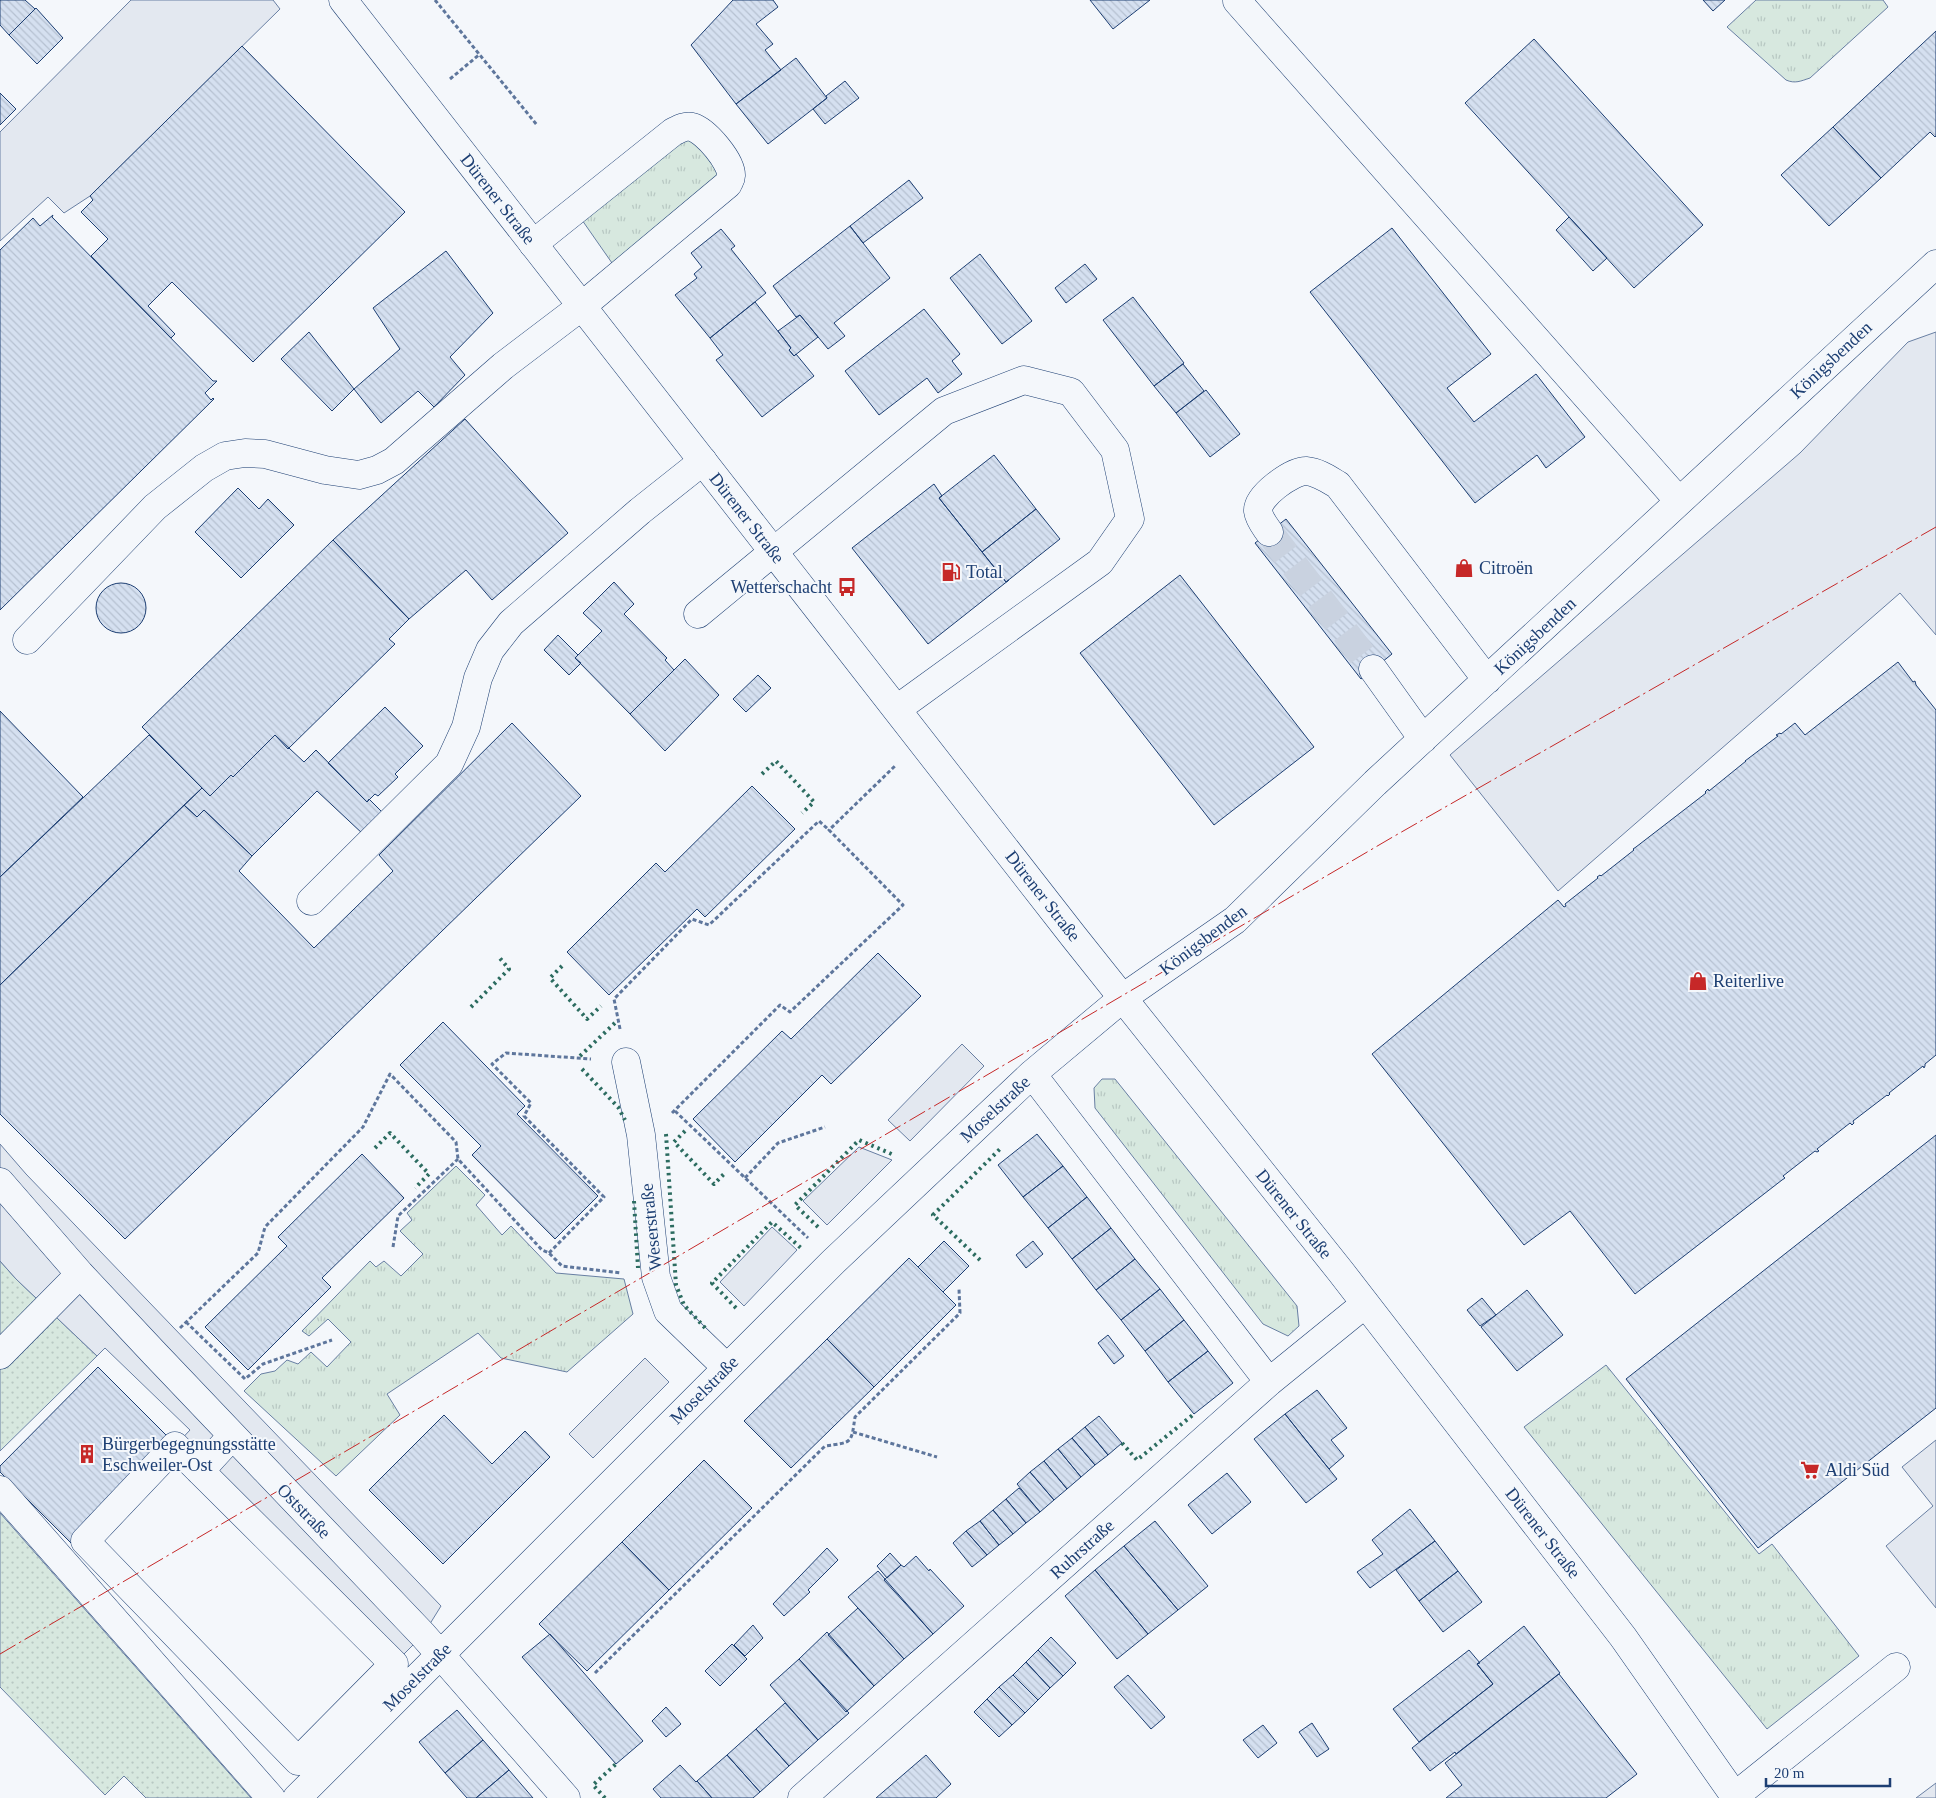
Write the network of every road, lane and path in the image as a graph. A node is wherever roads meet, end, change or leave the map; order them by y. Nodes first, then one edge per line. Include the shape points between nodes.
1 (343, 0) edge
2 (435, 0) edge
3 (1237, 1) edge
4 (537, 125) dead end
5 (533, 244) junction
6 (1936, 264) edge
7 (582, 306) junction
8 (703, 461) junction
9 (1679, 501) junction
10 (1269, 532) tunnel mouth
11 (773, 551) junction
12 (698, 614) dead end
13 (27, 640) dead end
14 (1373, 669) tunnel mouth
15 (1487, 680) junction
16 (898, 710) junction
17 (1423, 739) junction
18 (922, 741) junction
19 (829, 830) junction
20 (311, 901) dead end
21 (1124, 997) junction
22 (626, 1062) junction
23 (1032, 1074) junction
24 (675, 1110) junction
25 (825, 1127) dead end
26 (641, 1135) junction
27 (458, 1159) junction
28 (745, 1178) junction
29 (0, 1182) edge
30 (393, 1247) dead end
31 (549, 1253) junction
32 (833, 1262) junction
33 (80, 1274) junction
34 (656, 1277) junction
35 (960, 1289) dead end
36 (1365, 1304) junction
37 (186, 1322) junction
38 (332, 1340) dead end
39 (154, 1353) junction
40 (0, 1354) edge
41 (727, 1368) junction
42 (1269, 1382) junction
43 (853, 1432) junction
44 (232, 1436) junction
45 (937, 1457) dead end
46 (200, 1471) junction
47 (0, 1490) edge
48 (107, 1562) junction
49 (84, 1585) junction
50 (440, 1654) junction
51 (1896, 1667) dead end
52 (595, 1673) dead end
53 (812, 1794) edge
54 (1735, 1797) edge
55 (271, 1798) edge
56 (297, 1798) edge
57 (566, 1798) edge

1 - 5 street, Dürener Straße
2 - 4 path
3 - 9 street
5 - 7 street, Dürener Straße
5 - 7 street via 673,132 691,127 702,132 717,147 731,176 728,184
6 - 9 street, Königsbenden
7 - 8 street, Dürener Straße
7 - 13 street via 503,366 394,460 377,470 359,475 245,452 225,456 204,468 154,507
8 - 11 street, Dürener Straße
8 - 20 street via 511,623 490,650 478,678 466,727 449,764
9 - 15 street, Königsbenden
10 - 15 street via 1258,510 1261,500 1290,476 1305,471 1320,474 1338,485
11 - 12 street
11 - 16 street, Dürener Straße
11 - 16 street via 944,411 1024,380 1071,392 1115,450 1130,519 1100,562
14 - 17 street
15 - 17 street, Königsbenden
16 - 18 street, Dürener Straße
17 - 21 street, Königsbenden via 1235,920
18 - 19 path
18 - 21 street, Dürener Straße
19 - 22 path via 819,821 709,925 692,919 614,999
19 - 24 path via 903,905 790,1012 780,1005
21 - 23 street, Moselstraße
21 - 36 street, Dürener Straße
22 - 26 street, Weserstraße
22 - 31 path via 506,1053 492,1064 531,1103 524,1116 604,1197
23 - 32 street, Moselstraße
23 - 42 street
24 - 26 path
24 - 28 path
25 - 28 path via 778,1143
26 - 34 street, Weserstraße
27 - 30 path via 398,1216
27 - 31 path via 542,1250
27 - 37 path via 456,1142 390,1074 363,1127 265,1227 258,1253
28 - 32 path
29 - 33 street, Oststraße
31 - 34 path via 562,1266
32 - 41 street, Moselstraße
33 - 39 street, Oststraße
33 - 40 street
34 - 41 street, Weserstraße via 668,1312
35 - 43 path via 960,1313 855,1417
36 - 42 street, Ruhrstraße
36 - 54 street, Dürener Straße via 1623,1637
37 - 38 path via 245,1379 263,1364
37 - 39 path
39 - 44 street, Oststraße
41 - 50 street, Moselstraße
42 - 53 street, Ruhrstraße
43 - 45 path
43 - 52 path via 846,1443 825,1446
44 - 46 street
44 - 50 street, Oststraße
46 - 48 street via 175,1446 85,1541
46 - 48 street via 394,1664 298,1761
47 - 49 street
48 - 49 street
49 - 55 street
50 - 56 street, Moselstraße
50 - 57 street, Oststraße
51 - 54 street

